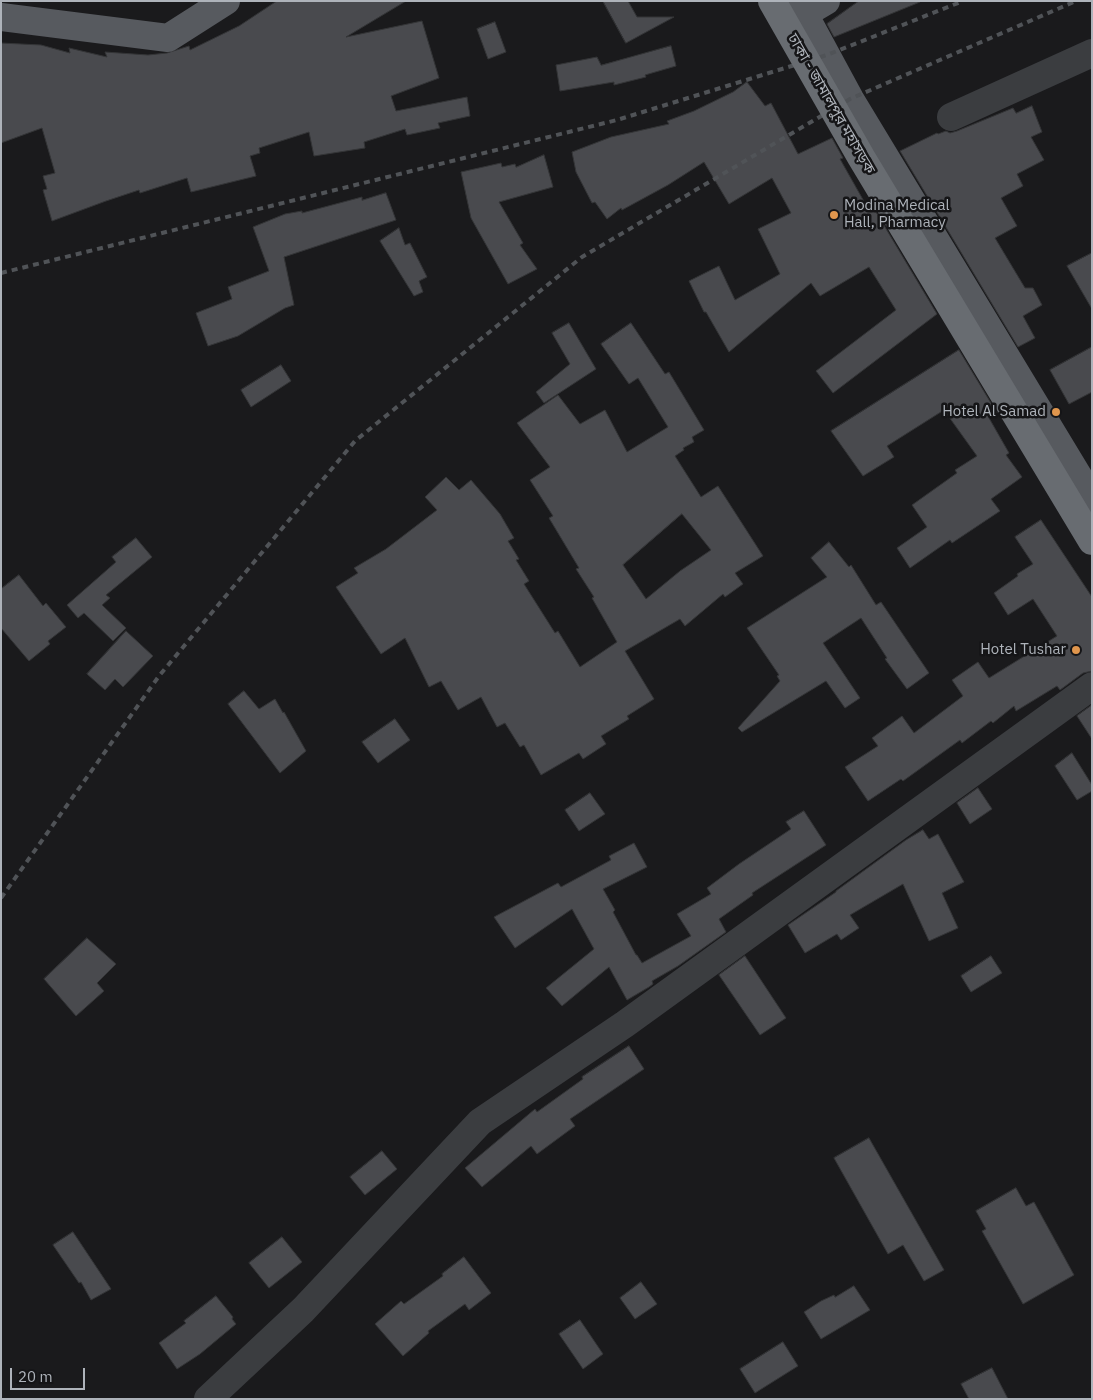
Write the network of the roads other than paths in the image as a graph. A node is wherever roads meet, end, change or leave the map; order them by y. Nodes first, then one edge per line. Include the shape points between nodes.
1 (226, 1) edge
2 (772, 1) edge
3 (809, 5) edge
4 (1, 18) edge
5 (1092, 53) edge
6 (951, 117) dead end
7 (1092, 499) edge
8 (1092, 541) edge
9 (1092, 686) edge
10 (208, 1399) edge

1 - 4 main road via 168,38
2 - 8 highway, ঢাকা - জামালপুর মহাসড়ক, bridge via 861,157
3 - 7 main road via 850,99
5 - 6 street
9 - 10 street via 625,1024 480,1122 303,1310

